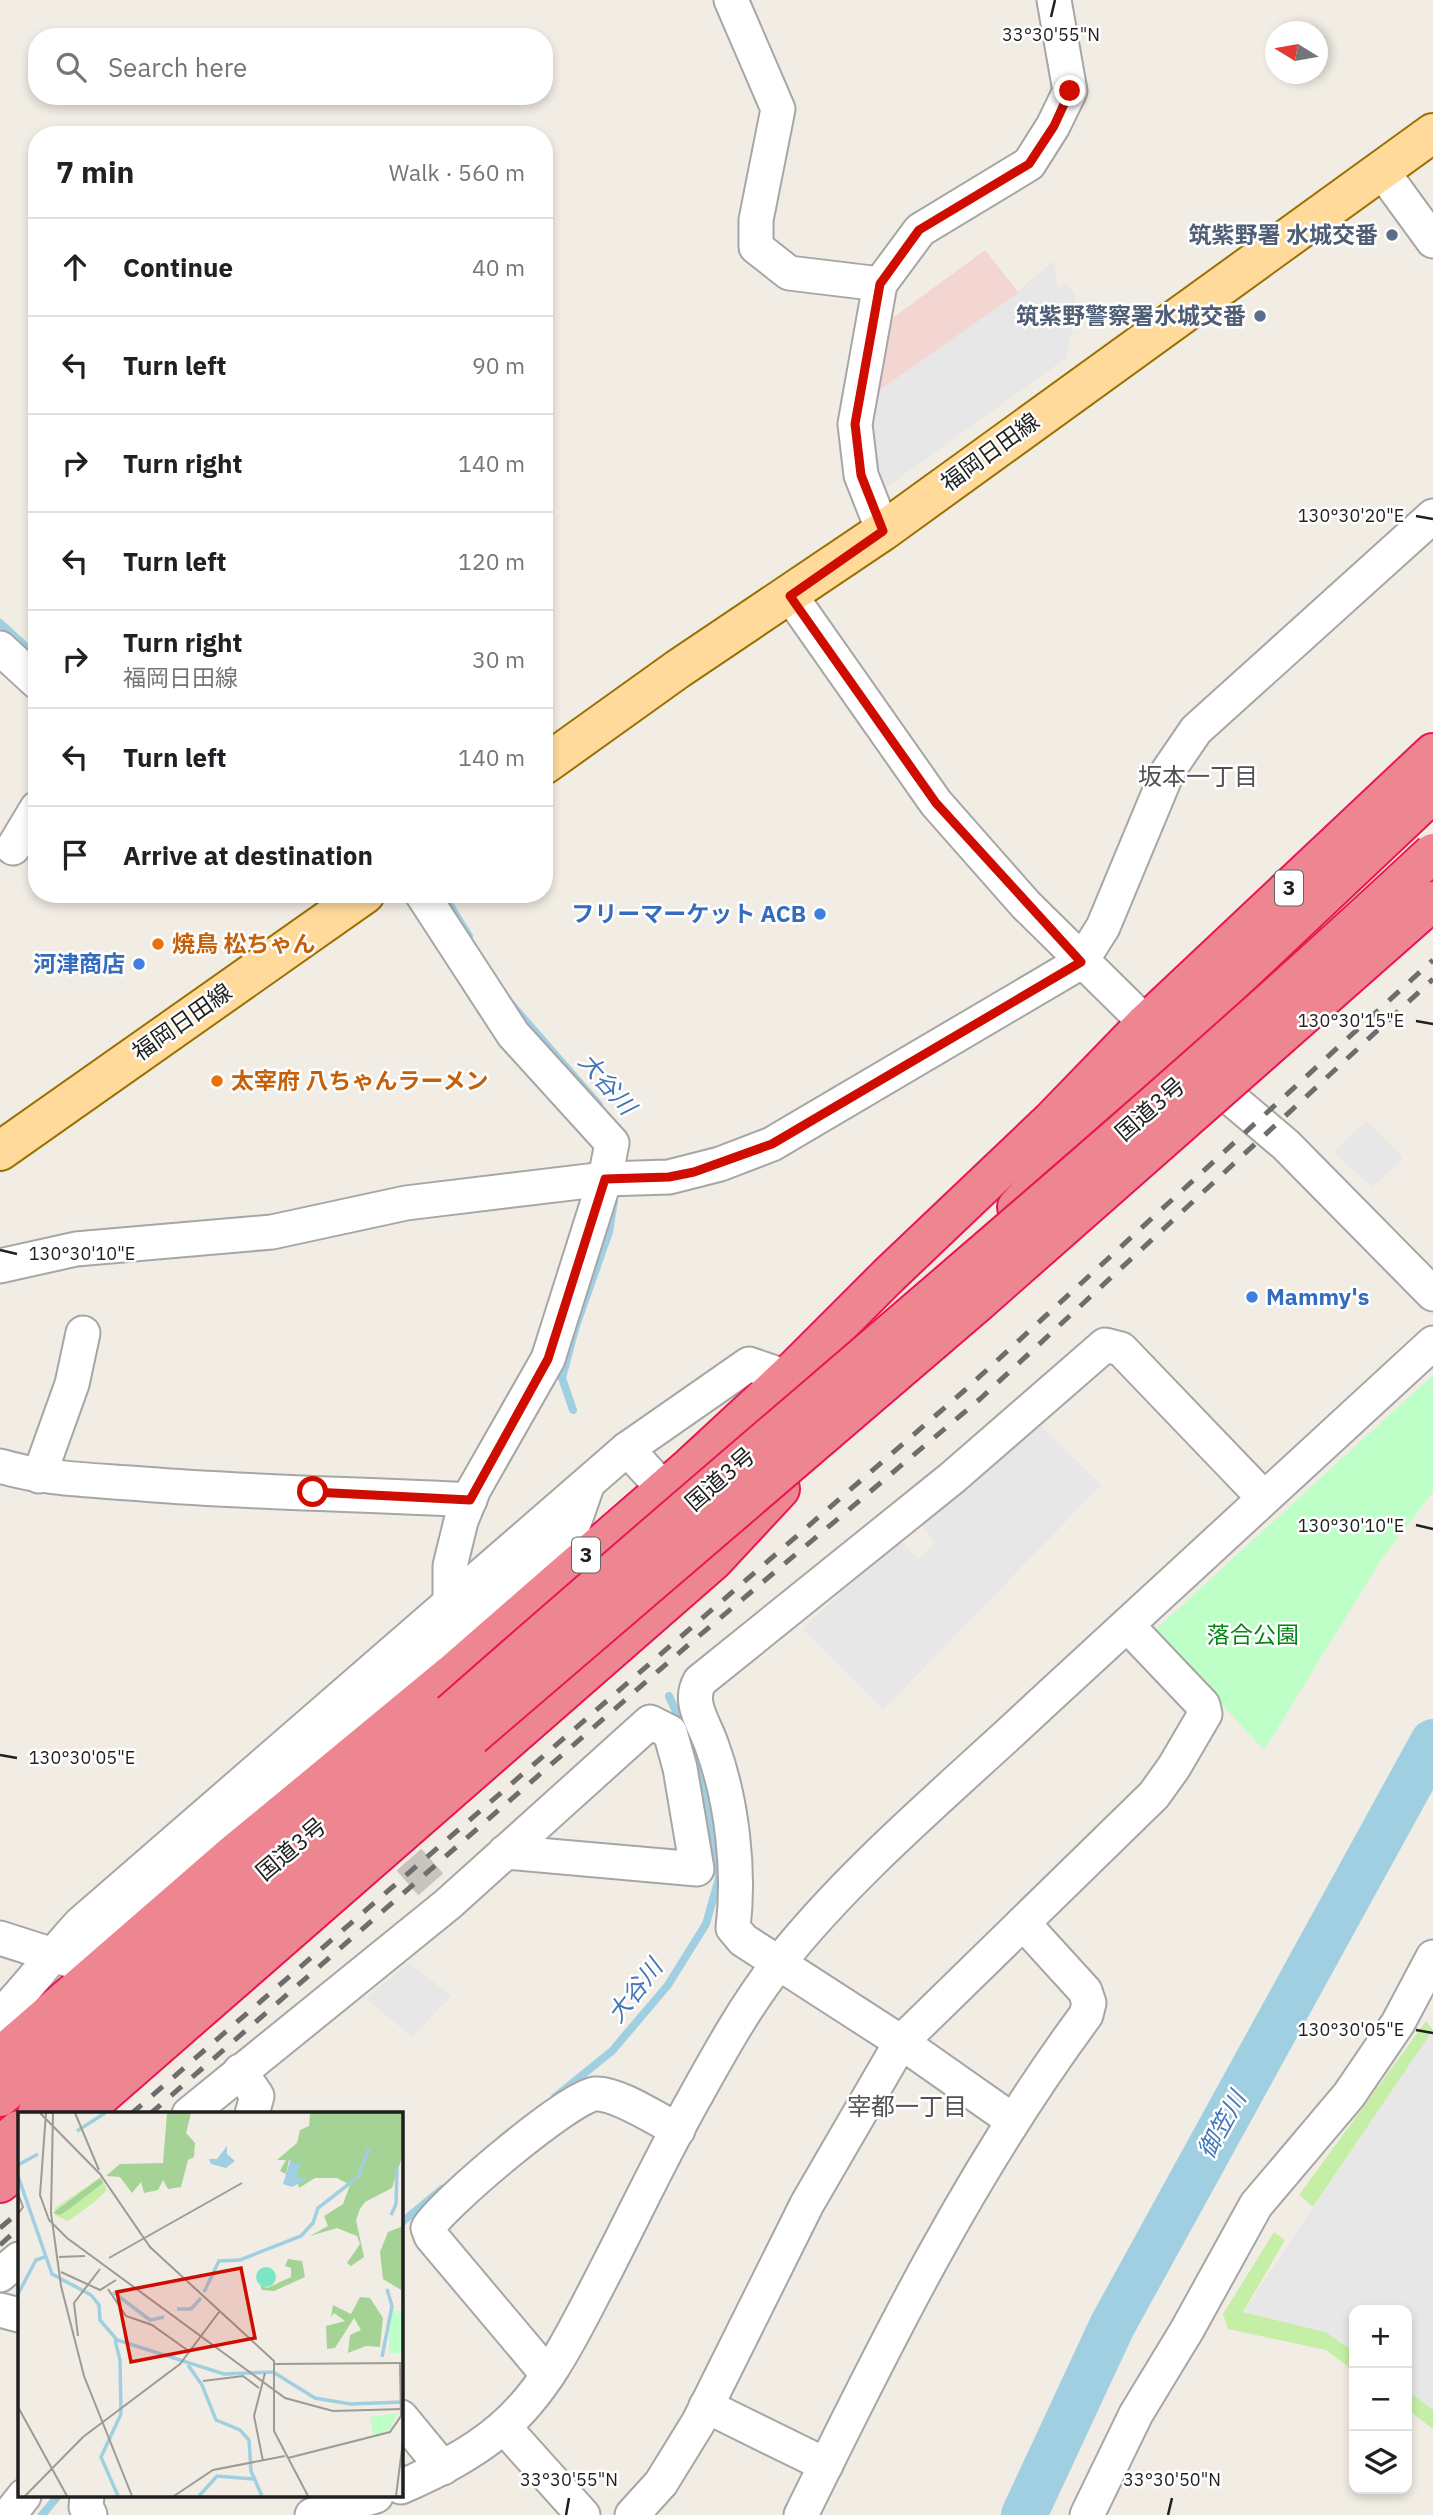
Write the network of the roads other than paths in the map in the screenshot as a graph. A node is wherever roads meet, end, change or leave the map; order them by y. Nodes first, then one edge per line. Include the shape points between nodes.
1 (731, 0) edge
2 (1054, 0) edge
3 (1433, 133) edge
4 (1382, 171) junction
5 (1433, 241) edge
6 (880, 284) junction
7 (1433, 516) edge
8 (883, 531) junction
9 (790, 596) junction
10 (0, 648) edge
11 (28, 674) edge
12 (1433, 753) edge
13 (553, 758) edge
14 (1433, 793) edge
15 (28, 823) edge
16 (13, 848) dead end
17 (1433, 853) edge
18 (1433, 901) edge
19 (352, 903) edge
20 (428, 903) edge
21 (1081, 962) junction
22 (1156, 1034) junction
23 (0, 1150) edge
24 (605, 1179) junction
25 (0, 1266) edge
26 (1433, 1294) edge
27 (83, 1333) dead end
28 (1433, 1343) edge
29 (787, 1377) junction
30 (627, 1449) junction
31 (0, 1466) edge
32 (39, 1476) junction
33 (588, 1483) junction
34 (664, 1489) junction
35 (1264, 1497) junction
36 (470, 1500) junction
37 (450, 1603) junction
38 (1126, 1625) junction
39 (461, 1724) junction
40 (505, 1852) junction
41 (1023, 1923) junction
42 (0, 1938) edge
43 (52, 1954) junction
44 (1433, 1957) edge
45 (779, 1963) junction
46 (0, 2016) edge
47 (901, 2042) junction
48 (0, 2057) edge
49 (240, 2071) junction
50 (0, 2097) edge
51 (39, 2112) edge
52 (82, 2112) edge
53 (191, 2112) edge
54 (253, 2112) edge
55 (1012, 2120) junction
56 (678, 2130) junction
57 (18, 2131) edge
58 (0, 2146) edge
59 (18, 2168) edge
60 (0, 2183) edge
61 (18, 2260) edge
62 (0, 2275) edge
63 (0, 2310) edge
64 (18, 2315) edge
65 (548, 2375) junction
66 (706, 2406) junction
67 (402, 2418) edge
68 (504, 2427) junction
69 (826, 2465) junction
70 (443, 2468) junction
71 (402, 2487) edge
72 (22, 2498) edge
73 (369, 2498) edge
74 (9, 2515) edge
75 (312, 2515) edge
76 (583, 2515) edge
77 (632, 2515) edge
78 (801, 2515) edge
79 (1087, 2515) edge

1 - 6 street via 778,109 756,220 756,247 789,273
2 - 6 street via 1070,91 1054,126 1029,164 919,230
3 - 4 main road, 福岡日田線
4 - 5 street
4 - 8 main road, 福岡日田線
6 - 8 street via 855,424 861,475
7 - 21 street via 1196,730 1168,771 1103,927
8 - 9 main road, 福岡日田線
9 - 13 main road, 福岡日田線 via 678,668
9 - 21 street via 936,803
10 - 11 street
12 - 22 highway, 3
14 - 22 highway, 3
15 - 16 street
17 - 39 highway, 国道3号 / 3, bridge via 1144,1115 1010,1227
18 - 39 highway, 国道3号 / 3, bridge via 1007,1276
19 - 23 main road, 福岡日田線
20 - 24 street via 513,1034 612,1143
21 - 22 street
21 - 24 street via 772,1144 694,1172
22 - 26 street via 1286,1145
22 - 29 highway, 3 via 1051,1121
22 - 52 highway, 3 via 772,1498 713,1561
24 - 25 street via 407,1203 272,1232 76,1249
24 - 36 street via 548,1359
27 - 32 street via 72,1384
28 - 35 street
29 - 30 street via 748,1364
29 - 34 highway, 3
30 - 33 street
30 - 34 street
31 - 32 street
32 - 36 street via 241,1492
33 - 37 street
33 - 43 street via 571,1532 561,1541 92,1949 72,1961
34 - 48 highway, 3
35 - 38 street
35 - 45 street via 1121,1349 1104,1345 952,1478 700,1681 694,1701 725,1794 736,1882 733,1928
36 - 37 street via 450,1566
37 - 43 street via 80,1924
38 - 41 street via 1203,1705 1205,1714 1154,1795
38 - 45 street via 890,1846
39 - 50 highway, 国道3号 / 3
39 - 51 highway, 国道3号 / 3
40 - 40 street via 650,1722 670,1732 697,1869
40 - 49 street via 344,1991
41 - 47 street
41 - 55 street via 1085,1991 1088,2003 1086,2015
42 - 43 street
43 - 46 street
44 - 79 street via 1398,2023 1349,2095 1256,2205 1136,2414
45 - 47 street
45 - 56 street via 749,2004
47 - 55 street
47 - 66 street via 807,2204
49 - 53 street
49 - 54 street via 257,2096
55 - 69 street via 918,2280
56 - 65 street
56 - 65 street via 606,2094 578,2099 528,2136 428,2228
57 - 58 highway
59 - 60 highway
61 - 62 street
63 - 64 street
65 - 68 street
66 - 69 street
66 - 77 street via 661,2483
67 - 70 street
68 - 70 street
68 - 76 street
69 - 78 street
70 - 71 street
72 - 74 street
73 - 75 street

